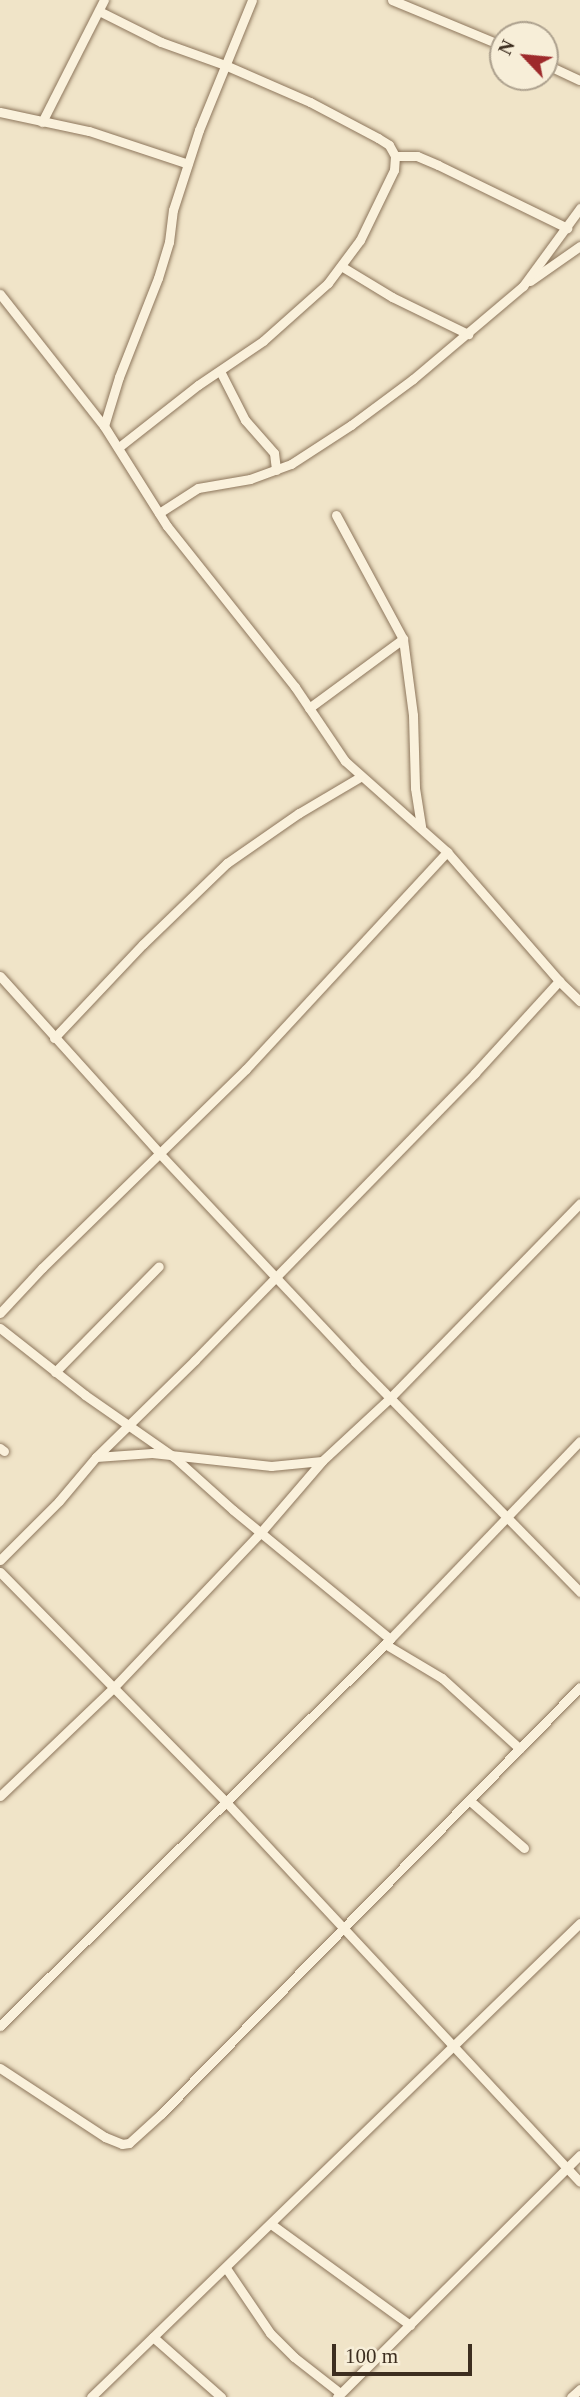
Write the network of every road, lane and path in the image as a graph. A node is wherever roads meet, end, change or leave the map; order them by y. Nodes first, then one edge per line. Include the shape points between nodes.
1 (104, 0) edge
2 (252, 0) edge
3 (392, 0) edge
4 (99, 11) junction
5 (489, 40) edge
6 (225, 65) junction
7 (559, 70) edge
8 (580, 80) edge
9 (0, 111) edge
10 (42, 122) junction
11 (395, 156) junction
12 (188, 164) junction
13 (580, 208) edge
14 (567, 228) junction
15 (580, 246) edge
16 (341, 267) junction
17 (523, 286) junction
18 (0, 294) edge
19 (468, 334) junction
20 (220, 371) junction
21 (104, 426) junction
22 (119, 447) junction
23 (276, 470) junction
24 (159, 513) junction
25 (336, 515) dead end
26 (403, 639) junction
27 (309, 708) junction
28 (360, 777) junction
29 (421, 827) junction
30 (447, 852) junction
31 (0, 976) edge
32 (559, 981) junction
33 (580, 1000) edge
34 (54, 1038) junction
35 (160, 1154) junction
36 (580, 1203) edge
37 (159, 1266) dead end
38 (276, 1277) junction
39 (0, 1313) edge
40 (0, 1328) edge
41 (55, 1372) junction
42 (390, 1398) junction
43 (129, 1426) junction
44 (580, 1441) edge
45 (96, 1457) junction
46 (174, 1457) junction
47 (322, 1461) junction
48 (508, 1515) junction
49 (261, 1532) junction
50 (0, 1560) edge
51 (0, 1572) edge
52 (580, 1592) edge
53 (388, 1642) junction
54 (115, 1686) junction
55 (580, 1686) edge
56 (520, 1749) junction
57 (0, 1796) edge
58 (469, 1800) junction
59 (226, 1802) junction
60 (524, 1848) dead end
61 (580, 1923) edge
62 (342, 1928) junction
63 (0, 2026) edge
64 (453, 2046) junction
65 (0, 2068) edge
66 (580, 2155) edge
67 (567, 2168) junction
68 (580, 2182) edge
69 (271, 2224) junction
70 (226, 2268) junction
71 (410, 2325) junction
72 (153, 2337) junction
73 (580, 2389) edge
74 (338, 2395) edge
75 (90, 2397) edge
76 (221, 2397) edge
77 (572, 2397) edge

1 - 4 street
2 - 6 street
3 - 5 street
4 - 6 street via 161,42
4 - 10 street
6 - 11 street via 371,134
6 - 12 street
7 - 8 street
9 - 10 street
10 - 12 street via 96,132
11 - 14 street via 417,156
11 - 16 street via 394,170 377,208
12 - 21 street via 161,269
13 - 14 street
14 - 17 street
15 - 17 street
16 - 19 street
16 - 20 street via 296,314
17 - 19 street
18 - 21 street
19 - 23 street via 351,425
20 - 22 street
20 - 23 street via 245,420 274,453
21 - 22 street
22 - 24 street
23 - 24 street via 198,488
24 - 27 street
25 - 26 street
26 - 27 street
26 - 29 street
27 - 28 street
28 - 29 street
28 - 34 street via 227,863
29 - 30 street
30 - 32 street
30 - 35 street via 246,1069
31 - 34 street
32 - 33 street
32 - 38 street
34 - 35 street
35 - 38 street
35 - 39 street
36 - 42 street
37 - 41 street
38 - 42 street
38 - 43 street
40 - 41 street
41 - 43 street
42 - 47 street
42 - 48 street
43 - 45 street
43 - 46 street
44 - 48 street
45 - 46 street via 128,1452
45 - 50 street
46 - 47 street via 271,1466
46 - 49 street
47 - 49 street
48 - 52 street
48 - 53 street
49 - 53 street
49 - 54 street
51 - 54 street
53 - 56 street via 442,1678
53 - 59 street
54 - 57 street
54 - 59 street
55 - 56 street
56 - 58 street
58 - 60 street
58 - 62 street
59 - 62 street
59 - 63 street
61 - 64 street
62 - 64 street
62 - 65 street via 161,2115 127,2144 105,2137
64 - 67 street
64 - 69 street
66 - 67 street
67 - 68 street
67 - 71 street
69 - 70 street
69 - 71 street
70 - 72 street
70 - 74 street via 270,2333
71 - 74 street
72 - 75 street
72 - 76 street
73 - 77 street

